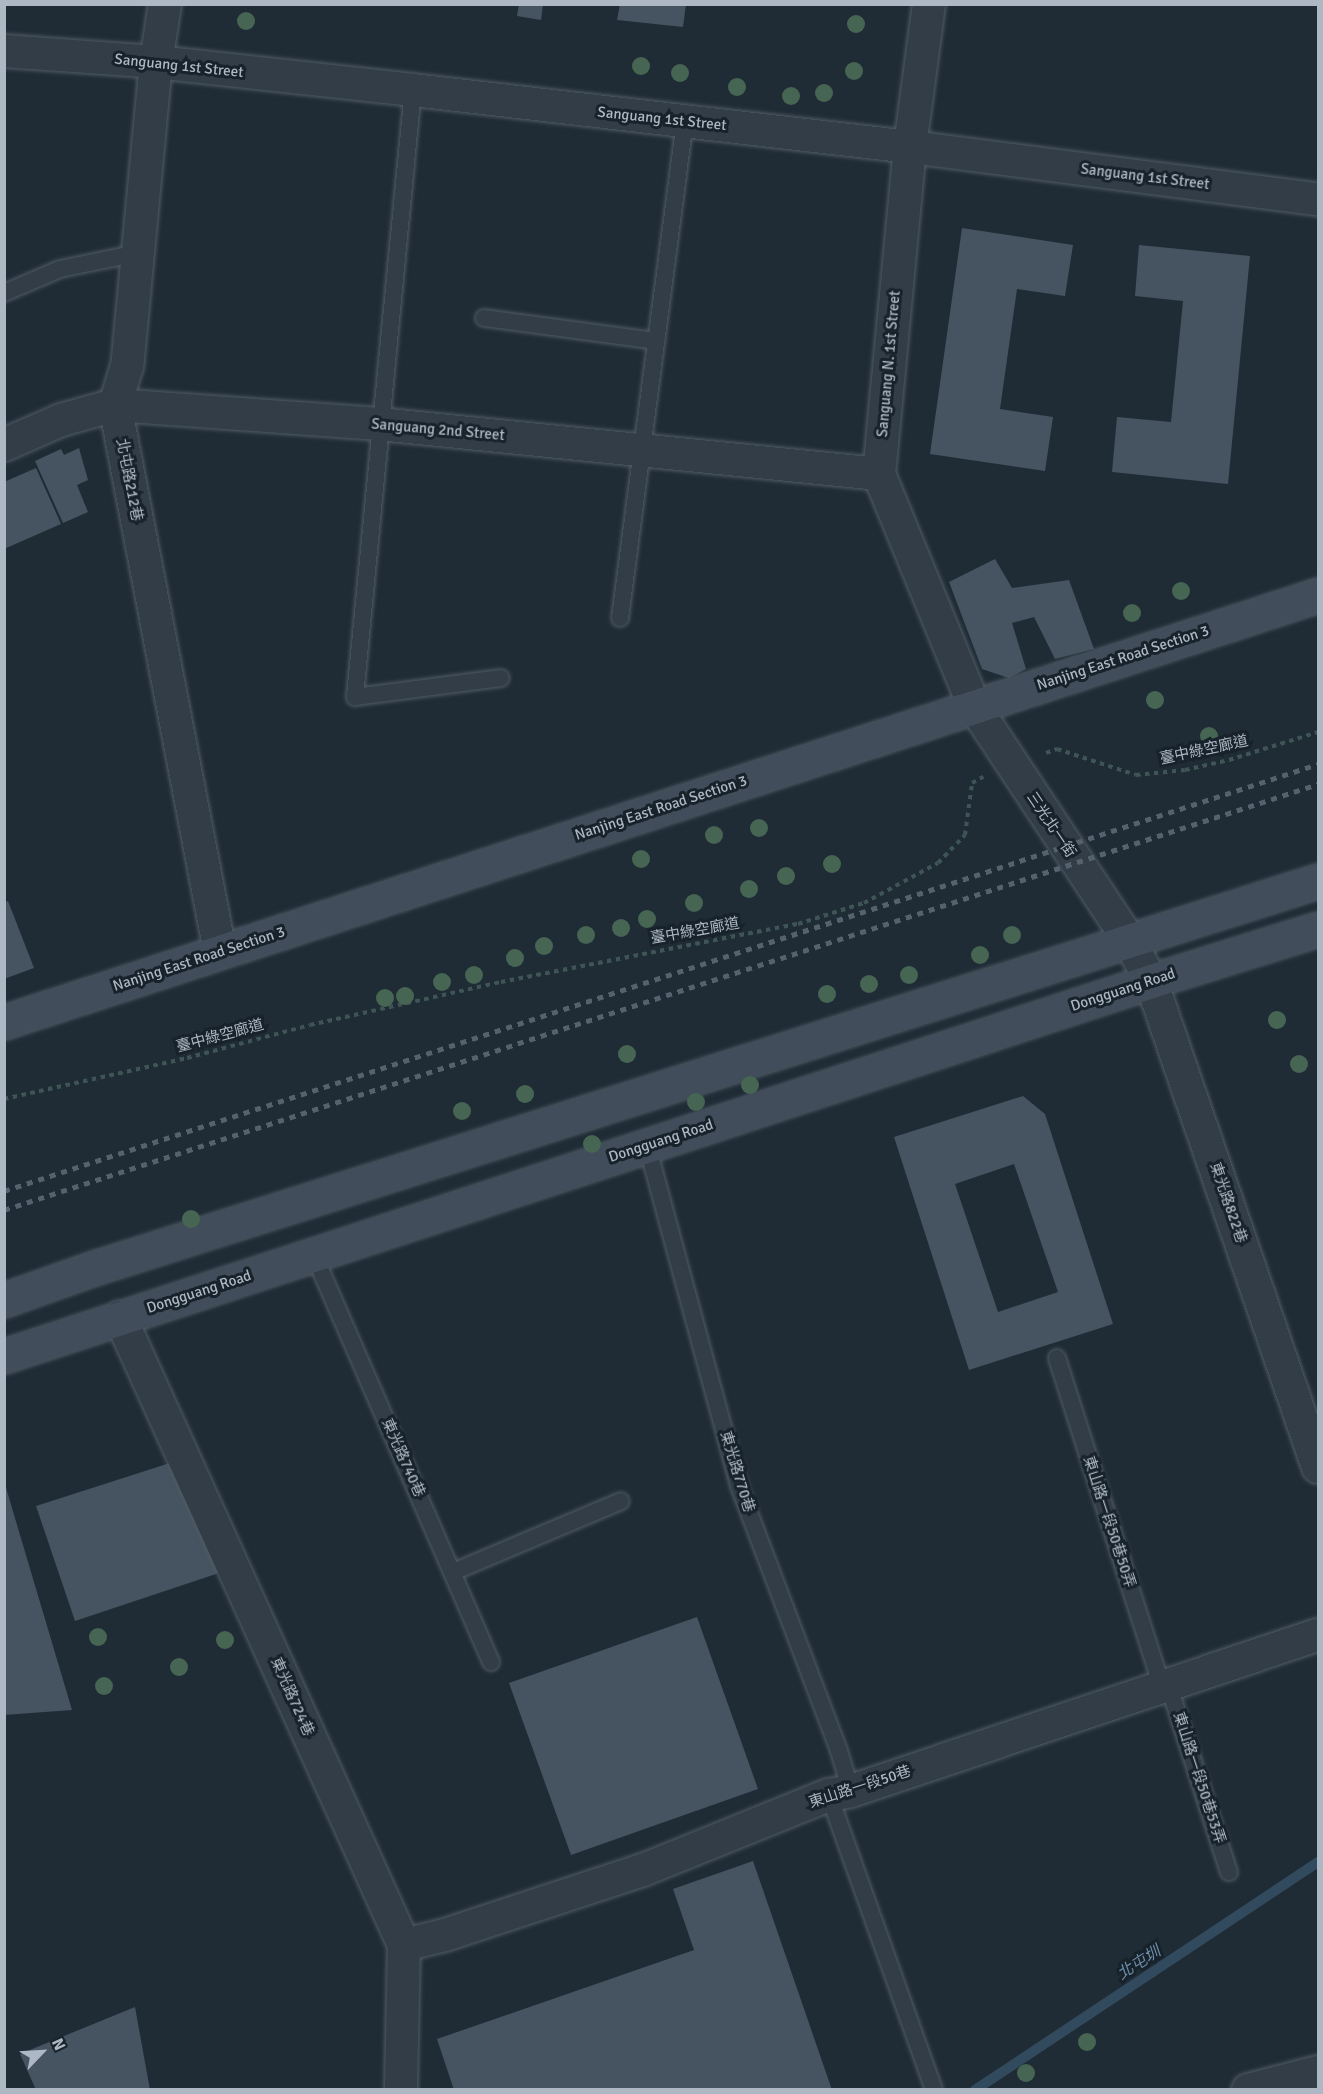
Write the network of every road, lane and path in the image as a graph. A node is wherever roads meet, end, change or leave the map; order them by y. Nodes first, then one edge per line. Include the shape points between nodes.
1 (165, 4) edge
2 (929, 4) edge
3 (4, 51) edge
4 (156, 62) junction
5 (413, 90) junction
6 (685, 121) junction
7 (910, 147) junction
8 (1318, 199) edge
9 (138, 253) junction
10 (4, 293) edge
11 (484, 318) dead end
12 (656, 341) junction
13 (115, 405) junction
14 (379, 424) junction
15 (4, 445) edge
16 (643, 450) junction
17 (879, 474) junction
18 (1318, 595) edge
19 (620, 618) dead end
20 (501, 678) dead end
21 (974, 706) junction
22 (1318, 732) edge
23 (1011, 765) junction
24 (1318, 880) edge
25 (1318, 929) edge
26 (1130, 942) junction
27 (220, 952) junction
28 (1151, 981) junction
29 (4, 1022) edge
30 (4, 1099) edge
31 (647, 1145) junction
32 (314, 1255) junction
33 (4, 1300) edge
34 (120, 1317) junction
35 (4, 1356) edge
36 (1057, 1358) dead end
37 (1318, 1467) edge
38 (621, 1501) dead end
39 (453, 1572) junction
40 (1318, 1635) edge
41 (492, 1662) dead end
42 (1162, 1687) junction
43 (840, 1793) junction
44 (1229, 1872) dead end
45 (404, 1945) junction
46 (1318, 2072) edge
47 (402, 2090) edge
48 (934, 2090) edge
49 (1248, 2090) edge

1 - 4 street, 北屯路212巷
2 - 7 street, Sanguang N. 1st Street
3 - 4 street, Sanguang 1st Street
4 - 5 street, Sanguang 1st Street
4 - 9 street, 北屯路212巷
5 - 6 street, Sanguang 1st Street
5 - 14 lane
6 - 7 street, Sanguang 1st Street
6 - 12 lane
7 - 8 street, Sanguang 1st Street
7 - 17 street, Sanguang N. 1st Street
9 - 10 lane via 60,269
9 - 13 street, 北屯路212巷 via 127,366
11 - 12 lane
12 - 16 lane
13 - 14 street, Sanguang 2nd Street
13 - 15 street, Sanguang 2nd Street via 61,420
13 - 27 street, 北屯路212巷
14 - 16 street, Sanguang 2nd Street
14 - 20 lane via 355,697
16 - 17 street, Sanguang 2nd Street
16 - 19 lane
17 - 21 street, Sanguang N. 1st Street
18 - 21 street, Nanjing East Road Section 3
21 - 23 street, 三光北一街
21 - 27 street, Nanjing East Road Section 3
22 - 23 path, 臺中綠空廊道 via 1185,770 1136,775 1057,750
23 - 26 street, 三光北一街
23 - 30 path, 臺中綠空廊道 via 972,783 965,835 938,863 864,903 798,924 501,982
24 - 26 street
25 - 28 street, Dongguang Road
26 - 28 street, 東光路822巷
26 - 33 street via 94,1268
27 - 29 street, Nanjing East Road Section 3
28 - 31 street, Dongguang Road
28 - 37 street, 東光路822巷
31 - 32 street, Dongguang Road
31 - 43 lane, 東光路770巷 via 739,1486 839,1751
32 - 34 street, Dongguang Road
32 - 39 lane, 東光路740巷
34 - 35 street, Dongguang Road
34 - 45 street, 東光路724巷
36 - 42 lane, 東山路一段50巷50弄
38 - 39 lane
39 - 41 lane, 東光路740巷
40 - 42 street, 東山路一段50巷
42 - 43 street, 東山路一段50巷
42 - 44 lane, 東山路一段50巷53弄 via 1173,1699
43 - 45 street, 東山路一段50巷 via 643,1870
43 - 48 lane, 東光路770巷
45 - 47 street, 東光路724巷
46 - 49 street

